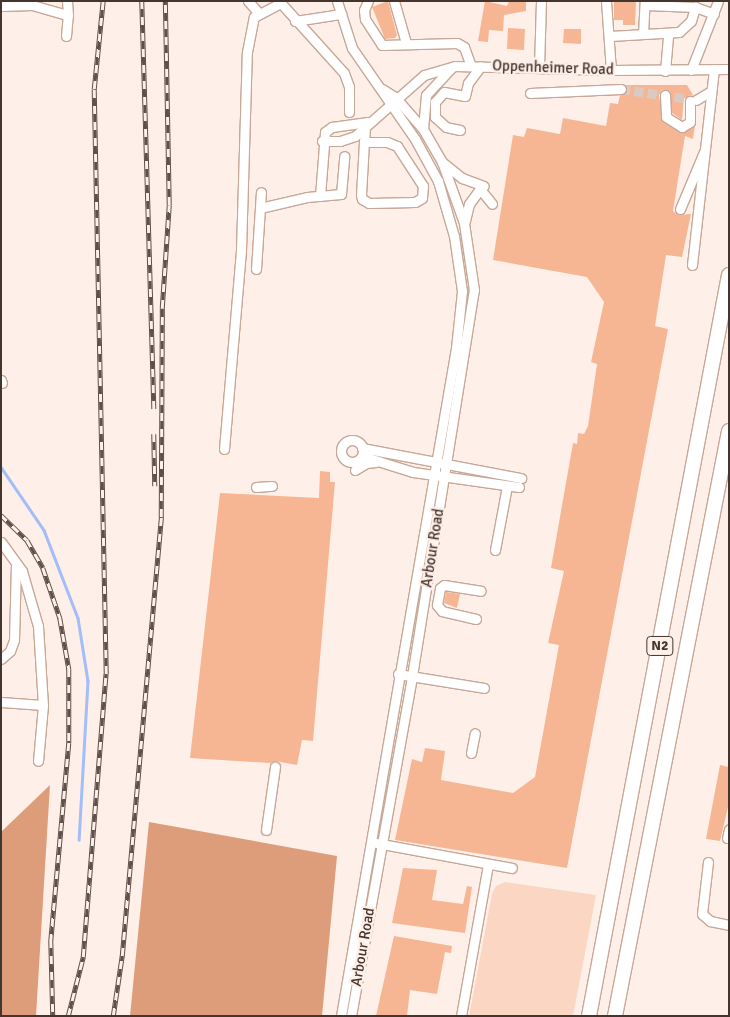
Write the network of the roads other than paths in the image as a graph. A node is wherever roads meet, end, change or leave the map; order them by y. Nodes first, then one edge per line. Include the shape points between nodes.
1 (67, 1) edge
2 (248, 1) edge
3 (337, 1) edge
4 (368, 1) edge
5 (394, 1) edge
6 (541, 1) edge
7 (606, 1) edge
8 (718, 1) edge
9 (279, 2) edge
10 (649, 3) edge
11 (1, 6) edge
12 (695, 7) junction
13 (709, 9) edge
14 (258, 12) junction
15 (341, 14) junction
16 (68, 15) junction
17 (295, 21) junction
18 (643, 34) junction
19 (668, 34) junction
20 (66, 36) dead end
21 (610, 36) junction
22 (406, 43) junction
23 (455, 66) junction
24 (476, 66) junction
25 (539, 68) junction
26 (729, 69) edge
27 (611, 70) junction
28 (691, 70) junction
29 (714, 70) junction
30 (665, 71) junction
31 (620, 89) tunnel mouth
32 (711, 91) junction
33 (530, 93) dead end
34 (665, 95) dead end
35 (392, 100) junction
36 (349, 112) dead end
37 (367, 124) junction
38 (423, 130) junction
39 (460, 130) dead end
40 (322, 141) junction
41 (364, 142) junction
42 (705, 150) junction
43 (344, 156) dead end
44 (442, 162) junction
45 (481, 188) junction
46 (261, 192) dead end
47 (320, 196) junction
48 (492, 204) dead end
49 (260, 208) junction
50 (680, 209) dead end
51 (464, 223) junction
52 (241, 230) junction
53 (258, 233) junction
54 (692, 265) dead end
55 (256, 269) dead end
56 (729, 275) edge
57 (729, 431) edge
58 (224, 449) dead end
59 (381, 462) junction
60 (434, 463) junction
61 (448, 465) junction
62 (356, 470) dead end
63 (432, 475) junction
64 (445, 476) junction
65 (272, 486) dead end
66 (508, 486) junction
67 (256, 487) dead end
68 (1, 542) edge
69 (495, 550) dead end
70 (16, 560) junction
71 (481, 591) dead end
72 (476, 619) dead end
73 (1, 659) edge
74 (398, 674) junction
75 (412, 676) junction
76 (484, 688) dead end
77 (1, 702) edge
78 (43, 705) junction
79 (475, 732) dead end
80 (471, 753) dead end
81 (38, 761) dead end
82 (275, 767) dead end
83 (266, 830) dead end
84 (371, 842) junction
85 (381, 844) junction
86 (708, 862) dead end
87 (488, 864) junction
88 (512, 868) dead end
89 (729, 925) edge
90 (341, 1016) edge
91 (351, 1016) edge
92 (461, 1016) edge
93 (589, 1016) edge
94 (615, 1016) edge

1 - 16 street
2 - 14 street
3 - 15 street
4 - 22 street via 365,19 378,42 385,46
5 - 22 street
6 - 25 street
7 - 21 street
8 - 13 street
9 - 14 street
9 - 17 street
10 - 12 street
10 - 18 street
11 - 16 street via 32,5
12 - 13 street
12 - 19 street via 686,27
13 - 28 street
14 - 52 street via 250,24 247,52
15 - 17 street
15 - 35 street via 352,48
16 - 20 street
17 - 36 street via 344,73 349,87
18 - 19 street
18 - 21 street
19 - 30 street
21 - 27 street
22 - 24 street via 457,42
23 - 24 street, Oppenheimer Road
23 - 35 street, Oppenheimer Road via 424,75
23 - 38 street via 434,83 426,95
24 - 25 street, Oppenheimer Road
24 - 39 street via 465,96 444,92 435,102 435,117 446,127
25 - 27 street, Oppenheimer Road
26 - 29 street, Oppenheimer Road
27 - 30 street, Oppenheimer Road
28 - 29 street, Oppenheimer Road
28 - 30 street, Oppenheimer Road
29 - 32 street
31 - 33 street
32 - 34 street via 693,101 690,122 682,127 666,118
32 - 42 street
35 - 37 street, Oppenheimer Road
35 - 38 street, Arbour Road
35 - 60 street, Arbour Road via 438,181 461,273 462,310
37 - 40 street, Oppenheimer Road via 348,139
37 - 40 street via 332,127 325,132
37 - 41 street
38 - 44 street, Arbour Road
40 - 47 street
41 - 41 street via 364,200 415,202 422,198 423,186 397,146 387,142
42 - 50 street via 694,169
42 - 54 street
43 - 47 street via 343,191 336,196
44 - 45 street
44 - 51 street, Arbour Road
45 - 48 street
45 - 51 street via 469,204
46 - 49 street
47 - 49 street
49 - 53 street
51 - 61 street, Arbour Road via 473,268 474,297
52 - 53 street
52 - 58 street via 236,331
53 - 55 street
56 - 93 highway, N2
57 - 94 highway, N2
59 - 60 street via 362,452
59 - 62 street via 366,463
59 - 63 street
60 - 61 street
60 - 63 street, Arbour Road
61 - 64 street, Arbour Road
61 - 66 street via 520,483
63 - 64 street
63 - 74 street, Arbour Road
64 - 66 street
64 - 75 street, Arbour Road
65 - 67 street
66 - 69 street
68 - 70 street
70 - 73 street via 14,640 10,651
70 - 78 street via 29,588 38,626
71 - 72 street via 444,585 440,588 437,605 442,612
74 - 75 street
74 - 84 street, Arbour Road
75 - 76 street
75 - 85 street, Arbour Road
77 - 78 street
78 - 81 street
79 - 80 street
82 - 83 street
84 - 85 street
84 - 90 street, Arbour Road
85 - 87 street
85 - 91 street, Arbour Road
86 - 89 street via 702,914 710,922
87 - 88 street
87 - 92 street

